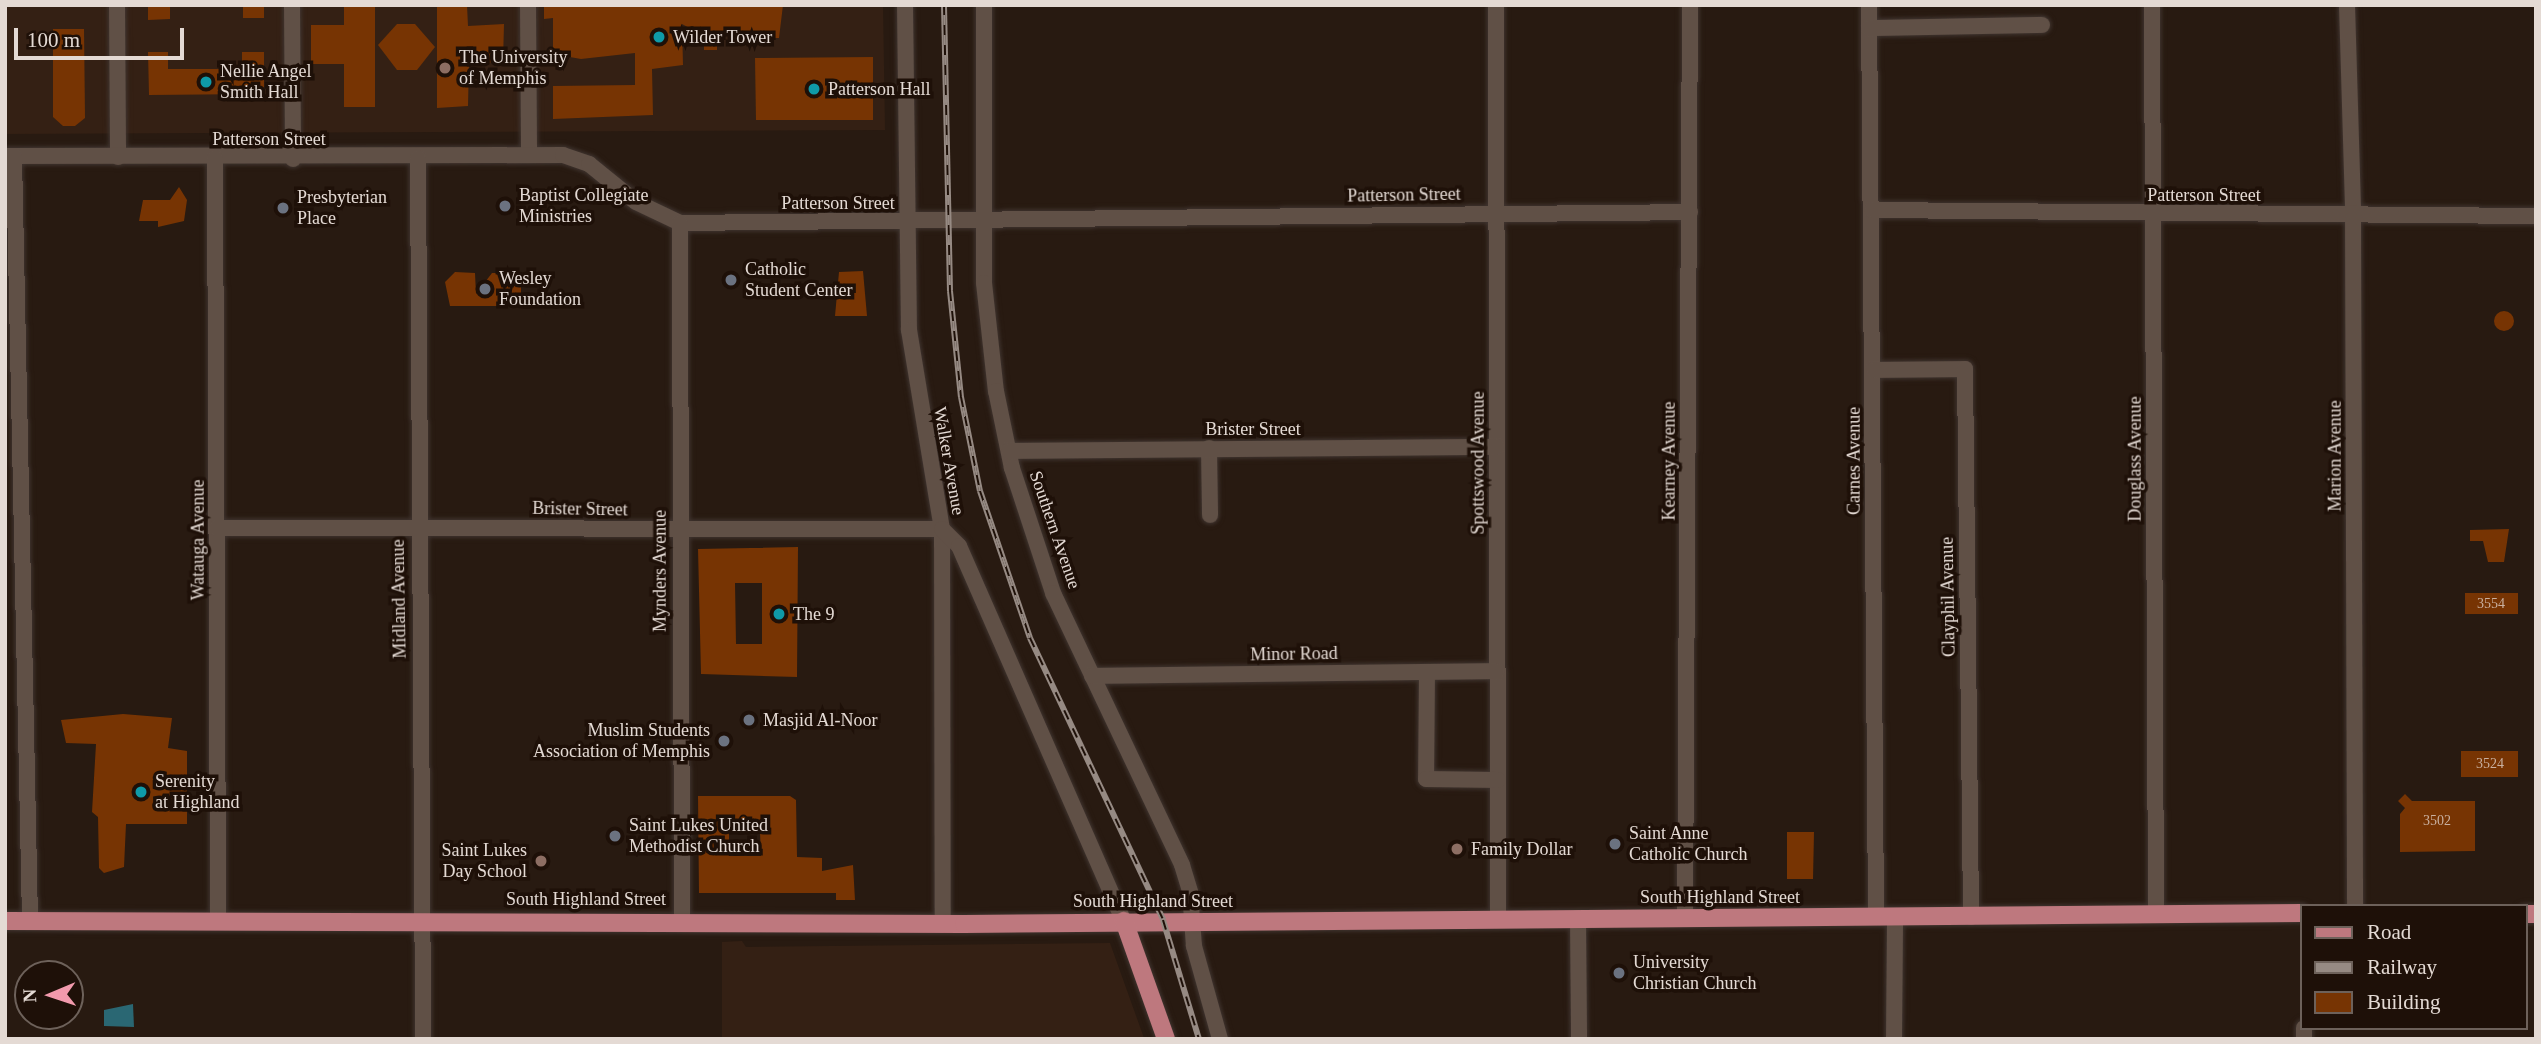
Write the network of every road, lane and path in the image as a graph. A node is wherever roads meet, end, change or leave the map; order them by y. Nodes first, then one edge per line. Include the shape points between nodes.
1 (117, 5) edge
2 (292, 5) edge
3 (528, 5) edge
4 (905, 5) edge
5 (985, 5) edge
6 (1496, 5) edge
7 (1690, 5) edge
8 (1869, 5) edge
9 (2152, 5) edge
10 (2347, 5) edge
11 (2042, 25) dead end
12 (1869, 28) junction
13 (529, 155) junction
14 (10, 156) edge
15 (118, 157) junction
16 (215, 158) junction
17 (418, 158) junction
18 (293, 159) junction
19 (1872, 210) junction
20 (1690, 212) junction
21 (1498, 213) junction
22 (2353, 213) junction
23 (2154, 215) junction
24 (2536, 216) edge
25 (984, 222) junction
26 (680, 223) junction
27 (906, 223) junction
28 (1874, 370) junction
29 (1497, 447) junction
30 (1209, 448) junction
31 (1009, 451) junction
32 (1210, 515) dead end
33 (417, 526) junction
34 (217, 528) junction
35 (942, 529) junction
36 (679, 530) junction
37 (1497, 671) junction
38 (1427, 672) junction
39 (1092, 677) junction
40 (1498, 780) junction
41 (2355, 904) edge
42 (2155, 912) junction
43 (2300, 913) edge
44 (1875, 916) junction
45 (1895, 917) junction
46 (1971, 917) junction
47 (1578, 918) junction
48 (1685, 918) junction
49 (423, 920) junction
50 (682, 920) junction
51 (1498, 920) junction
52 (5, 921) edge
53 (30, 921) junction
54 (218, 921) junction
55 (1124, 921) junction
56 (1193, 921) junction
57 (943, 923) junction
58 (423, 1039) edge
59 (1166, 1039) edge
60 (1220, 1039) edge
61 (1578, 1039) edge
62 (1894, 1039) edge

1 - 15 street
2 - 18 street
3 - 13 street
4 - 27 street, Walker Avenue
5 - 25 street, Southern Avenue
6 - 21 street, Spottswood Avenue
7 - 20 street, Kearney Avenue
8 - 12 street, Carnes Avenue
9 - 23 street, Douglass Avenue
10 - 22 street, Marion Avenue
11 - 12 street
12 - 19 street, Carnes Avenue
13 - 17 street, Patterson Street
13 - 26 street, Patterson Street via 563,155 589,164 636,202
14 - 15 street, Patterson Street
14 - 53 street
15 - 16 street, Patterson Street
16 - 18 street, Patterson Street
16 - 34 street, Watauga Avenue
17 - 18 street, Patterson Street
17 - 33 street, Midland Avenue
19 - 23 street, Patterson Street
19 - 28 street, Carnes Avenue
20 - 21 street, Patterson Street
20 - 48 street, Kearney Avenue
21 - 25 street, Patterson Street
21 - 29 street, Spottswood Avenue
22 - 23 street, Patterson Street
22 - 24 street, Patterson Street
22 - 41 street, Marion Avenue
23 - 42 street, Douglass Avenue
25 - 27 street, Patterson Street
25 - 31 street, Southern Avenue via 989,340
26 - 27 street, Patterson Street
26 - 36 street, Mynders Avenue
27 - 35 street, Walker Avenue via 913,362
28 - 44 street, Carnes Avenue
28 - 46 street, Clayphil Avenue via 1965,369
29 - 30 street, Brister Street
29 - 37 street, Spottswood Avenue
30 - 31 street, Brister Street
30 - 32 street
31 - 39 street, Southern Avenue via 1046,575
33 - 34 street, Brister Street
33 - 36 street, Brister Street
33 - 49 street, Midland Avenue
34 - 54 street, Watauga Avenue
35 - 36 street, Brister Street
35 - 55 street via 959,546
35 - 57 street, Walker Avenue
36 - 50 street, Mynders Avenue
37 - 38 street, Minor Road
37 - 40 street, Spottswood Avenue
38 - 39 street, Minor Road
38 - 40 street via 1426,779
39 - 56 street, Southern Avenue via 1182,865
40 - 51 street, Spottswood Avenue
42 - 43 main road, South Highland Street
42 - 46 main road, South Highland Street
44 - 45 main road, South Highland Street
44 - 48 main road, South Highland Street
45 - 46 main road, South Highland Street
45 - 62 street
47 - 48 main road, South Highland Street
47 - 51 main road, South Highland Street
47 - 61 street
49 - 50 main road, South Highland Street
49 - 54 main road, South Highland Street
49 - 58 street, Midland Avenue
50 - 57 main road, South Highland Street
51 - 56 main road, South Highland Street
52 - 53 main road, South Highland Street
53 - 54 main road, South Highland Street
55 - 56 main road, South Highland Street
55 - 57 main road, South Highland Street
55 - 59 main road
56 - 60 street, Southern Avenue via 1194,946

